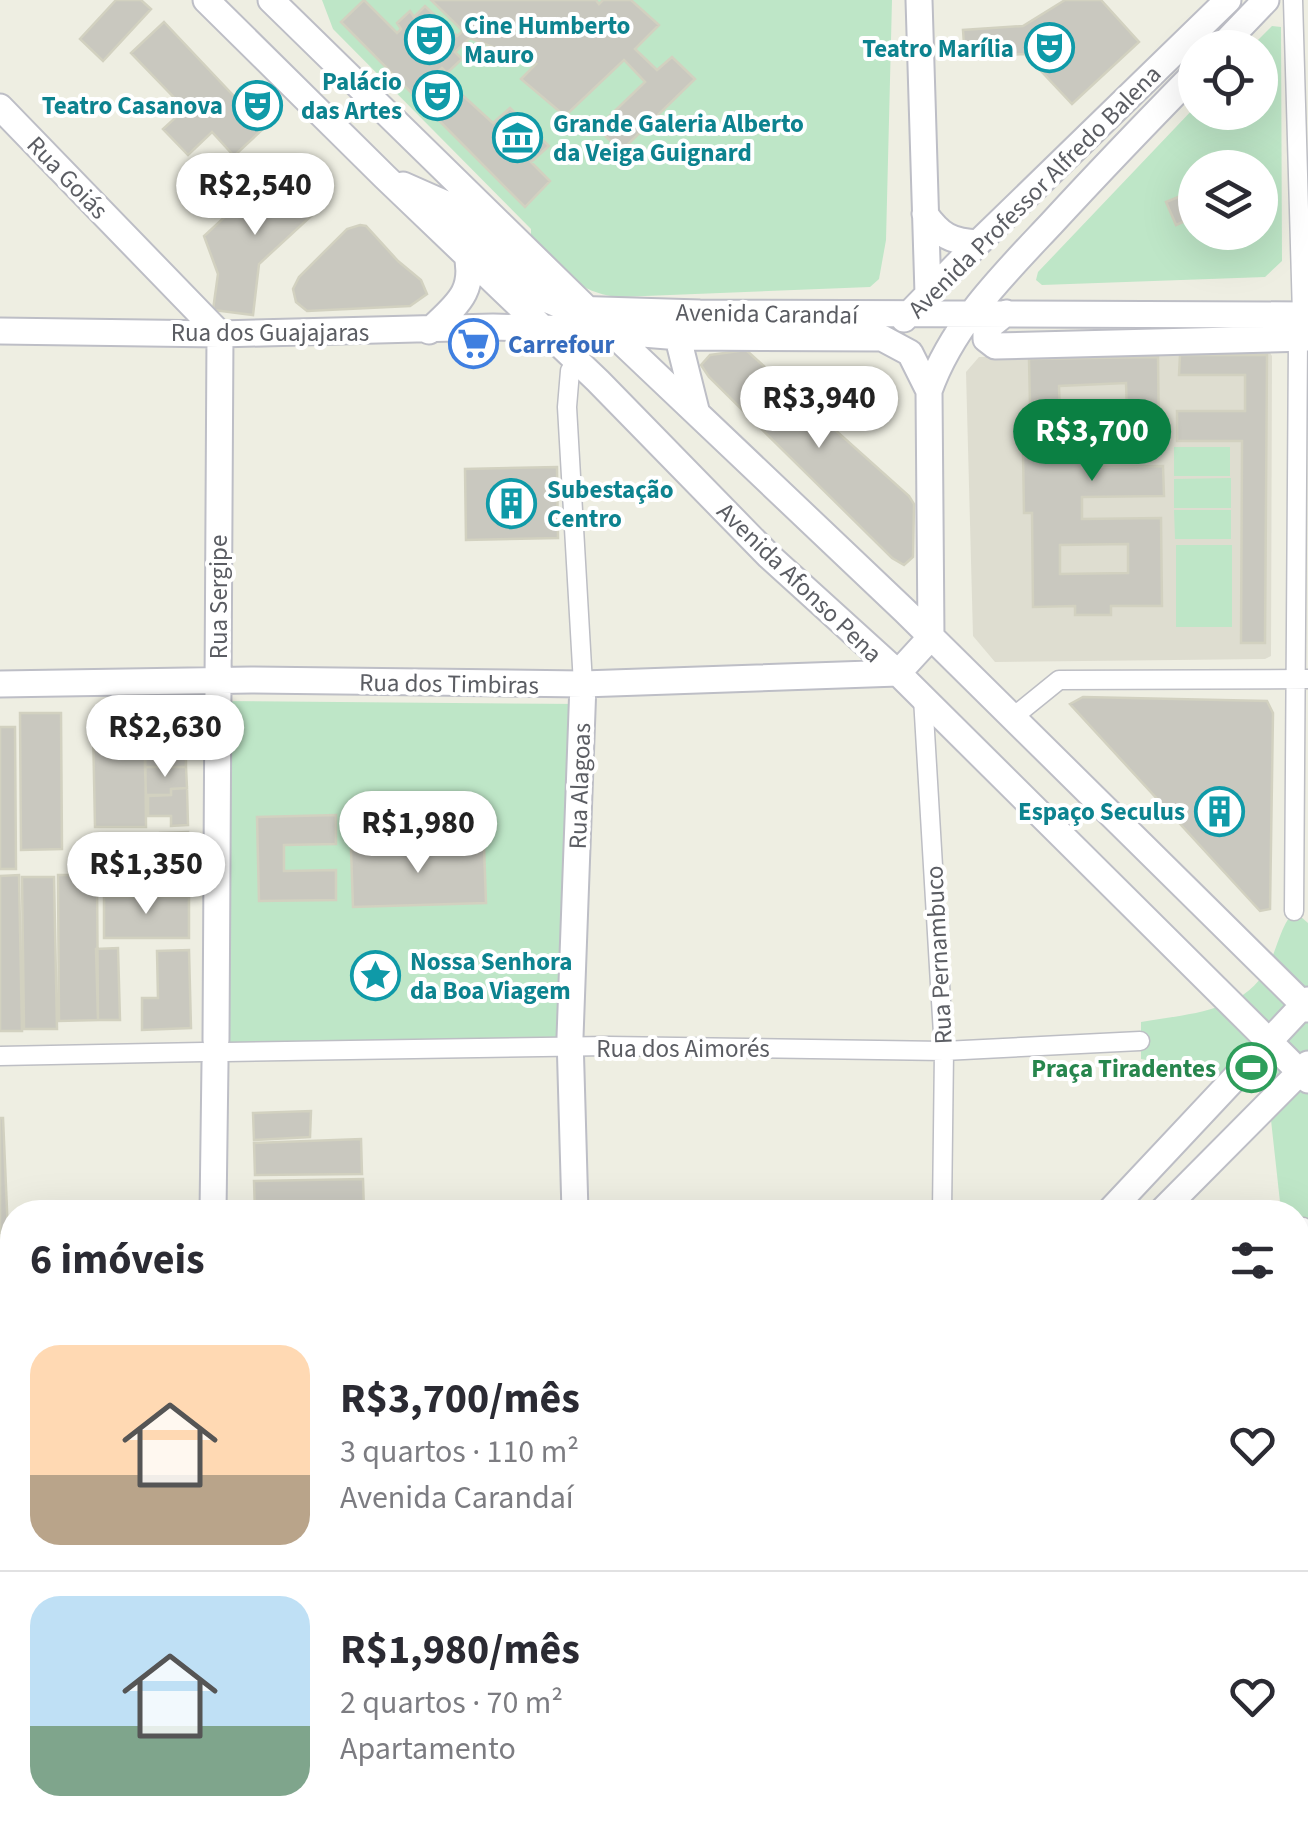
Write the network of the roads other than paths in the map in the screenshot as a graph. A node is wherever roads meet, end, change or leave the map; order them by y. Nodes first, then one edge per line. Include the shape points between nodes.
1 (206, 0) edge
2 (272, 0) edge
3 (919, 0) edge
4 (1228, 0) edge
5 (1266, 0) edge
6 (1294, 0) edge
7 (1237, 30) edge
8 (1178, 91) edge
9 (0, 107) edge
10 (385, 177) junction
11 (925, 214) junction
12 (978, 242) junction
13 (466, 251) junction
14 (928, 294) junction
15 (588, 310) junction
16 (700, 312) junction
17 (973, 313) junction
18 (910, 314) junction
19 (541, 328) junction
20 (0, 331) edge
21 (429, 331) junction
22 (1302, 331) edge
23 (614, 332) junction
24 (220, 334) junction
25 (680, 337) junction
26 (882, 338) junction
27 (576, 361) junction
28 (929, 391) junction
29 (696, 410) junction
30 (931, 638) junction
31 (898, 673) junction
32 (1302, 679) edge
33 (217, 680) junction
34 (0, 684) edge
35 (583, 684) junction
36 (923, 698) junction
37 (1012, 718) junction
38 (1294, 911) dead end
39 (1306, 1004) edge
40 (1140, 1041) dead end
41 (1268, 1043) junction
42 (570, 1048) junction
43 (944, 1051) junction
44 (215, 1052) junction
45 (0, 1056) edge
46 (1305, 1072) edge
47 (214, 1200) edge
48 (575, 1200) edge
49 (942, 1200) edge
50 (1120, 1200) edge
51 (1173, 1200) edge

1 - 10 street, Avenida Afonso Pena
2 - 15 street, Avenida Afonso Pena
3 - 11 street
4 - 12 street, Avenida Professor Alfredo Balena
5 - 7 street
6 - 22 street
8 - 17 street, Avenida Professor Alfredo Balena
9 - 24 street, Rua Goiás
10 - 13 street, Avenida Afonso Pena
10 - 15 street via 446,204 543,298
11 - 12 street via 939,234
11 - 14 street
12 - 14 street, Avenida Professor Alfredo Balena
13 - 19 street, Avenida Afonso Pena
13 - 21 street via 471,271 464,296
14 - 18 street, Avenida Professor Alfredo Balena
15 - 16 street, Avenida Carandaí
15 - 23 street, Avenida Afonso Pena
16 - 18 street, Avenida Carandaí
16 - 25 street
17 - 18 street, Avenida Carandaí
17 - 22 street, Avenida Carandaí via 1006,314 986,329 995,346
17 - 28 street, Avenida Professor Alfredo Balena via 952,339
18 - 26 street, Avenida Professor Alfredo Balena
19 - 21 street, Rua dos Guajajaras
19 - 23 street, Avenida Carandaí
19 - 27 street, Avenida Afonso Pena
20 - 24 street, Rua dos Guajajaras
21 - 24 street, Rua dos Guajajaras
22 - 32 street
23 - 25 street, Avenida Carandaí
23 - 27 street
23 - 29 street, Avenida Afonso Pena
24 - 33 street, Rua Sergipe
25 - 26 street, Avenida Carandaí
25 - 29 street
26 - 28 street via 910,353
27 - 31 street, Avenida Afonso Pena via 769,556
27 - 35 street, Rua Alagoas via 567,407
28 - 30 street
29 - 30 street, Avenida Afonso Pena
30 - 31 street
30 - 37 street, Avenida Afonso Pena
31 - 35 street, Rua dos Timbiras
31 - 36 street, Avenida Afonso Pena
32 - 37 street via 1059,680
32 - 38 street
33 - 34 street, Rua dos Timbiras
33 - 35 street, Rua dos Timbiras
33 - 44 street, Rua Sergipe
35 - 42 street, Rua Alagoas
36 - 41 street, Avenida Afonso Pena
36 - 43 street, Rua Pernambuco
37 - 39 street, Avenida Afonso Pena
39 - 41 street
40 - 43 street, Rua dos Aimorés
41 - 46 street, Avenida Afonso Pena
41 - 50 street
42 - 43 street, Rua dos Aimorés
42 - 44 street, Rua dos Aimorés
42 - 48 street, Rua Alagoas
43 - 49 street, Rua Pernambuco
44 - 45 street, Rua dos Aimorés
44 - 47 street, Rua Sergipe
46 - 51 street

